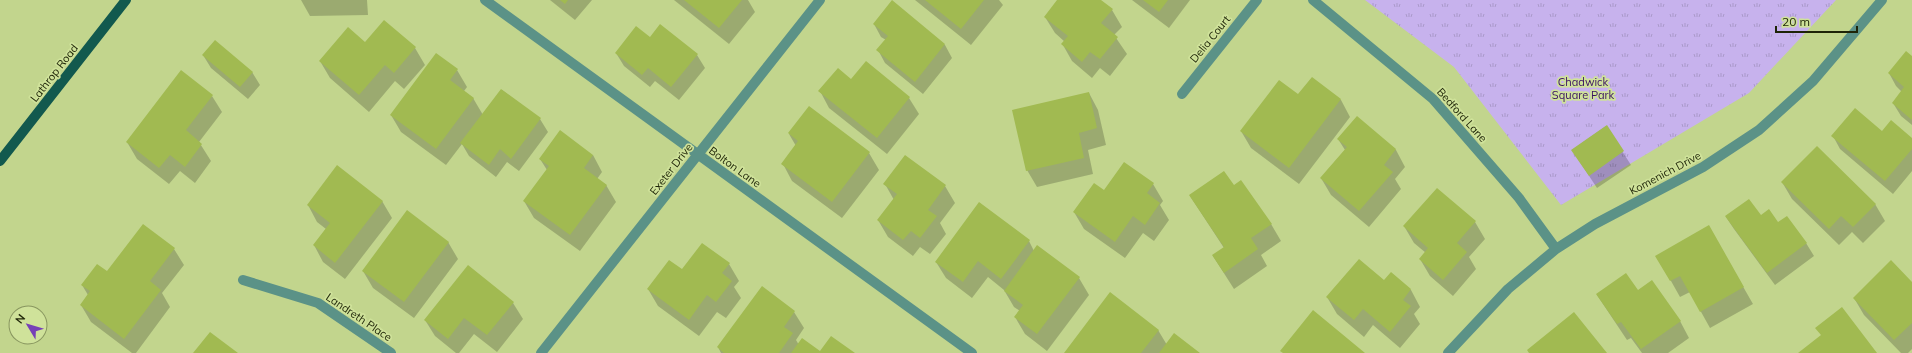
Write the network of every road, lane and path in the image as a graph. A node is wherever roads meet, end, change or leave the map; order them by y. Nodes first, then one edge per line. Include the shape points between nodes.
1 (126, 0) edge
2 (485, 0) edge
3 (820, 0) edge
4 (1257, 0) edge
5 (1313, 0) edge
6 (1882, 0) edge
7 (1182, 94) dead end
8 (698, 155) junction
9 (0, 161) edge
10 (1556, 249) junction
11 (243, 280) dead end
12 (391, 353) edge
13 (541, 353) edge
14 (972, 353) edge
15 (1448, 353) edge

1 - 9 main road, Lathrop Road
2 - 8 street, Bolton Lane
3 - 8 street, Exeter Drive
4 - 7 street, Delia Court
5 - 10 street, Bedford Lane via 1433,99 1519,198
6 - 10 street, Komenich Drive via 1813,81 1758,130 1703,167 1595,224
8 - 13 street, Exeter Drive
8 - 14 street, Bolton Lane
10 - 15 street, Komenich Drive via 1508,289
11 - 12 street, Landreth Place via 318,303

